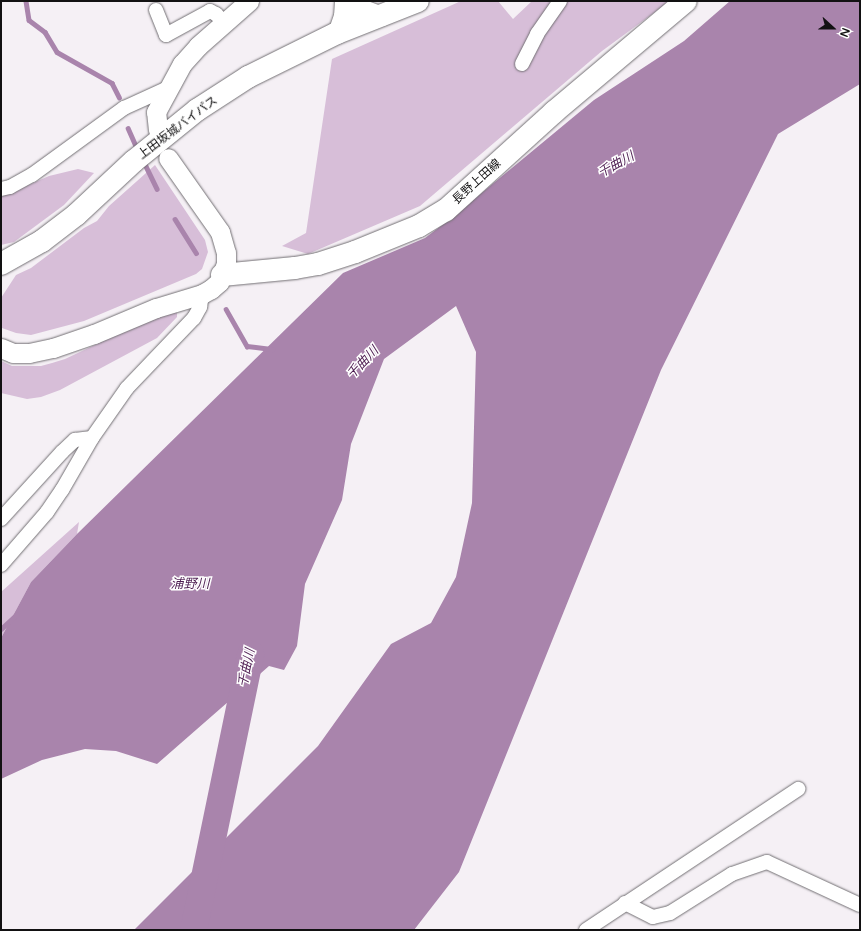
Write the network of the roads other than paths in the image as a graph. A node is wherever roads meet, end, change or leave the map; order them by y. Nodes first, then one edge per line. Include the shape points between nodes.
1 (249, 1) edge
2 (344, 1) edge
3 (352, 1) edge
4 (418, 1) edge
5 (560, 1) edge
6 (686, 1) edge
7 (156, 10) dead end
8 (381, 16) junction
9 (224, 23) junction
10 (337, 33) junction
11 (522, 64) dead end
12 (168, 88) junction
13 (158, 130) dead end
14 (168, 158) dead end
15 (1, 189) edge
16 (1, 264) edge
17 (222, 275) junction
18 (202, 294) junction
19 (1, 348) edge
20 (92, 438) junction
21 (1, 519) edge
22 (1, 564) edge
23 (798, 789) dead end
24 (625, 903) junction
25 (860, 905) edge
26 (586, 930) edge

1 - 9 street
2 - 10 street via 343,16
3 - 8 street via 358,7
4 - 8 main road, 上田坂城バイパス
5 - 11 street via 537,34
6 - 17 main road, 長野上田線 via 554,112 446,210 390,238 318,264
7 - 9 street via 166,35 210,11
8 - 10 main road, 上田坂城バイパス
9 - 12 street via 182,64
10 - 16 main road, 上田坂城バイパス via 248,77 197,110 134,161 76,215 42,241
12 - 13 street via 156,112
12 - 15 street via 124,108 32,175
14 - 17 street via 220,232 226,253
17 - 18 street via 219,282
18 - 19 street via 156,308 54,348 29,353 13,353
18 - 20 street via 200,307 194,318 127,388
20 - 21 street via 75,440
20 - 22 street via 54,501
23 - 24 street
24 - 25 street via 653,917 670,913 732,874 767,862
24 - 26 street

